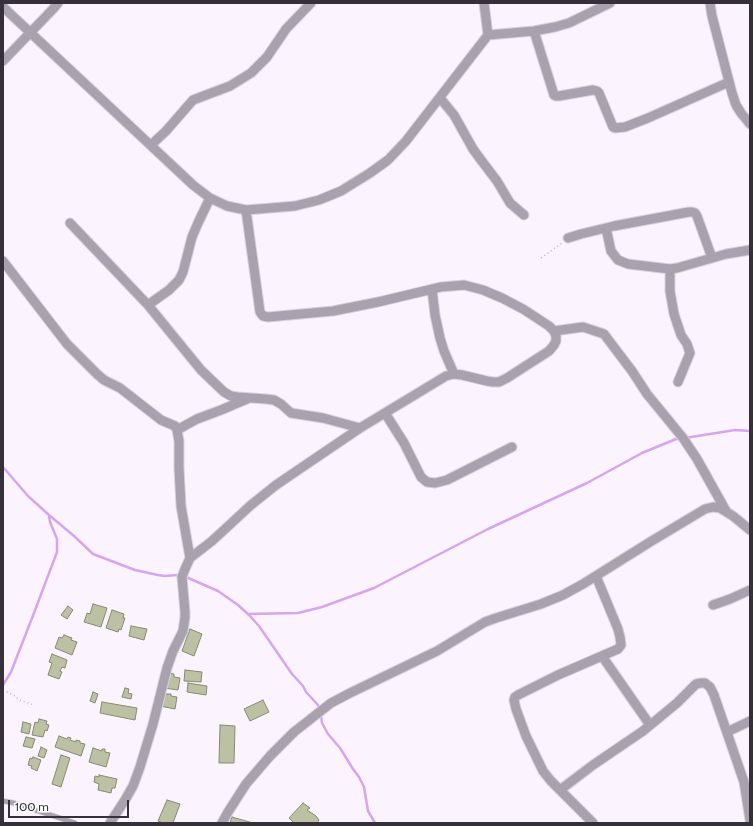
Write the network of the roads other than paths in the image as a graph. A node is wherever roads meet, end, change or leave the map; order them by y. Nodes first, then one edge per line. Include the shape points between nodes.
1 (58, 3) edge
2 (311, 3) edge
3 (484, 3) edge
4 (610, 3) edge
5 (710, 3) edge
6 (3, 7) edge
7 (534, 31) junction
8 (30, 33) junction
9 (488, 35) junction
10 (3, 61) edge
11 (729, 82) junction
12 (440, 98) junction
13 (750, 124) edge
14 (151, 145) junction
15 (210, 198) junction
16 (246, 210) junction
17 (524, 215) dead end
18 (70, 223) dead end
19 (606, 228) junction
20 (568, 238) road end
21 (750, 250) edge
22 (712, 258) junction
23 (3, 261) edge
24 (670, 268) junction
25 (432, 289) junction
26 (148, 305) junction
27 (554, 331) junction
28 (454, 374) junction
29 (678, 382) dead end
30 (248, 398) junction
31 (385, 413) junction
32 (360, 428) junction
33 (177, 430) junction
34 (512, 447) dead end
35 (726, 511) junction
36 (750, 530) edge
37 (190, 558) junction
38 (596, 576) junction
39 (750, 590) edge
40 (713, 605) dead end
41 (602, 656) junction
42 (750, 721) edge
43 (650, 725) junction
44 (727, 732) junction
45 (747, 782) edge
46 (560, 790) junction
47 (3, 801) edge
48 (750, 820) edge
49 (75, 823) edge
50 (110, 823) edge
51 (222, 823) edge
52 (593, 823) edge

1 - 8 street
2 - 14 street via 286,29 267,57 251,73 230,86 193,100
3 - 9 street
4 - 7 street via 569,23
5 - 11 street
6 - 8 street
7 - 9 street
7 - 11 street via 554,95 597,91 615,128 648,118
8 - 10 street
8 - 14 street
9 - 12 street
11 - 13 street via 736,105
12 - 16 street via 388,160 341,190 319,200 295,206
12 - 17 street via 510,203
14 - 15 street
15 - 16 street via 226,206
15 - 26 street via 192,237 179,280
16 - 25 street via 260,312 263,316 339,310
18 - 26 street
19 - 20 street
19 - 22 street via 692,212 697,216
19 - 24 street via 611,251 618,260 628,264
21 - 22 street
22 - 24 street
23 - 33 street via 67,344 97,374 129,394 161,420 175,426
24 - 29 street via 674,314 690,353
25 - 27 street via 464,285 483,290 522,309
25 - 28 street via 440,338
26 - 30 street via 201,370 224,392 231,396
27 - 28 street via 556,341 549,351 499,382 487,382
27 - 35 street via 583,327 604,334 647,394 683,438
28 - 31 street via 446,376
30 - 32 street via 274,400 291,413
30 - 33 street
31 - 32 street
31 - 34 street via 404,443 421,478 427,482 447,480
32 - 37 street via 276,485
33 - 37 street via 181,506
35 - 36 street
35 - 38 street via 713,507 706,509
37 - 50 street via 182,577 185,612 183,631 167,668 153,724 133,786
38 - 41 street via 621,642 618,649
38 - 51 street via 541,604 485,622 438,651 331,703 294,732 270,756 246,784
39 - 40 street
41 - 43 street
41 - 46 street via 518,694 514,700 526,736 543,771
42 - 44 street
43 - 44 street via 696,684 705,683 714,695
43 - 46 street
44 - 45 street
45 - 48 street
46 - 52 street
47 - 49 lane

